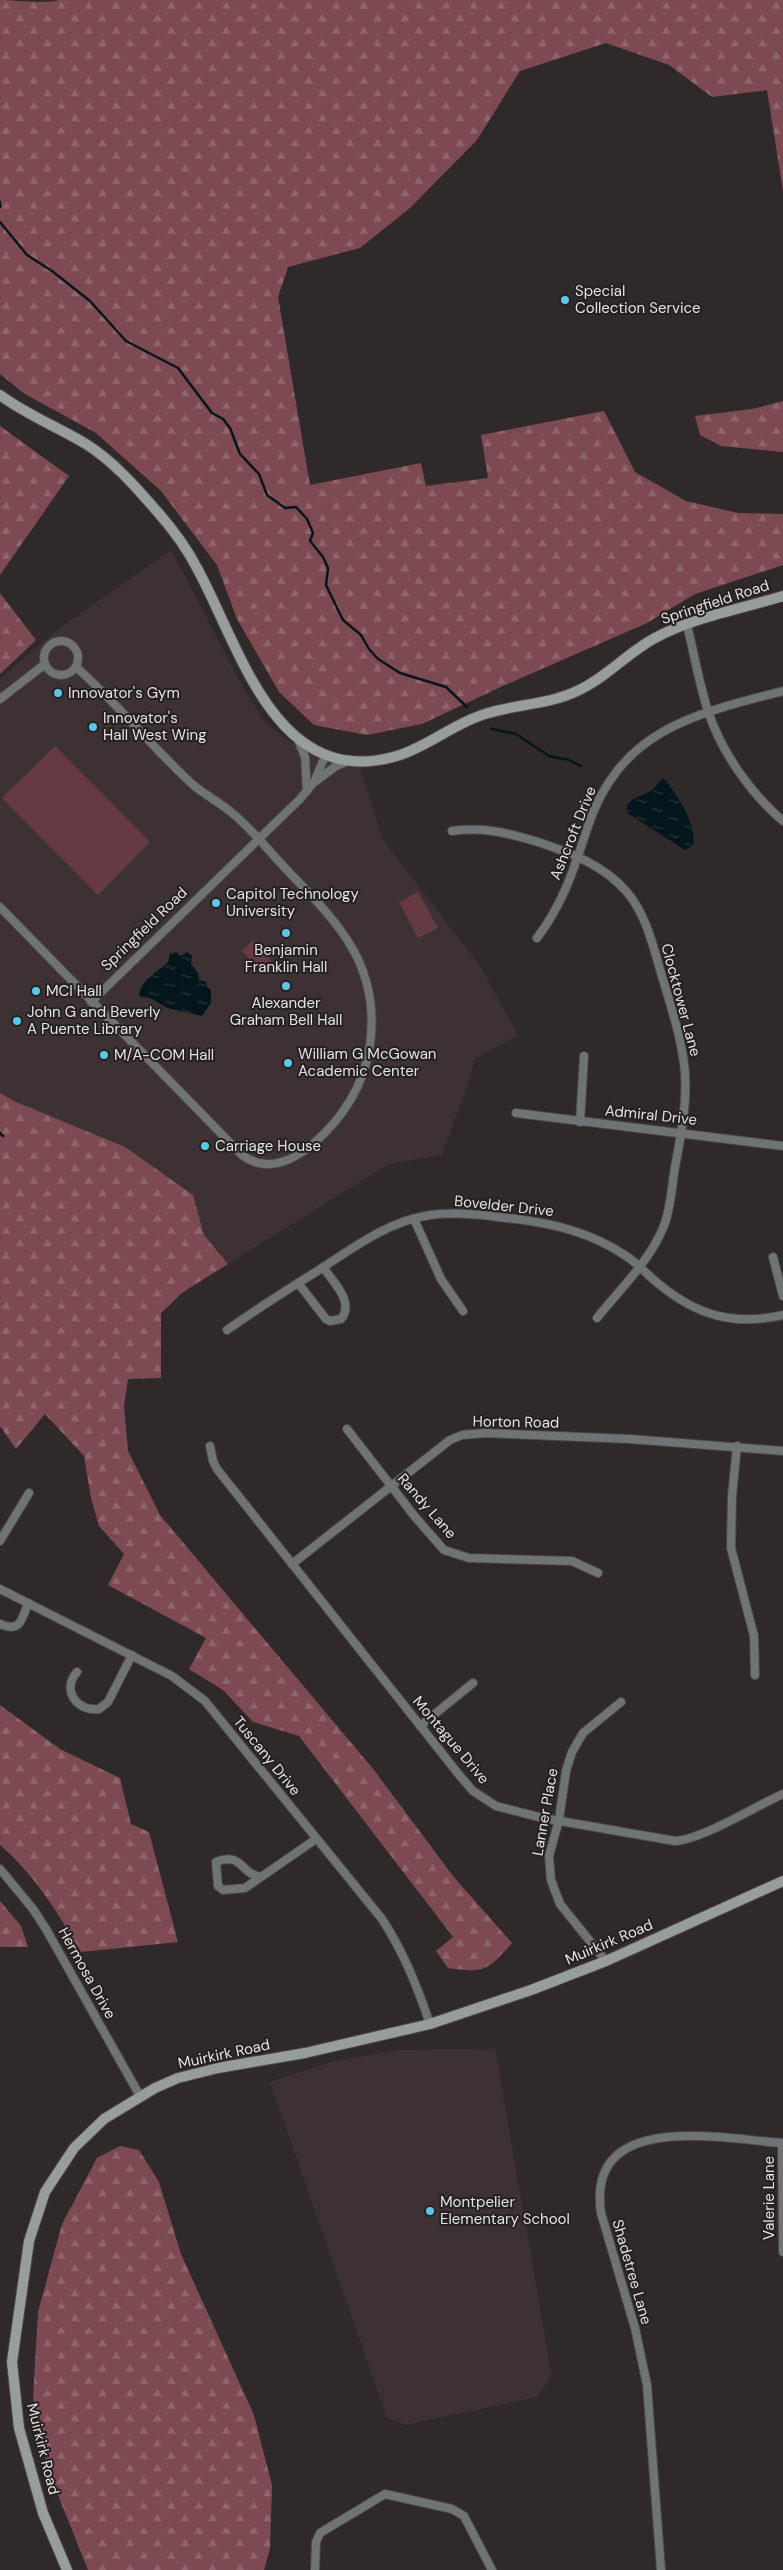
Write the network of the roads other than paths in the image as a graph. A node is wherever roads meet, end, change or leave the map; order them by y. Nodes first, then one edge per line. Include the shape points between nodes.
1 (0, 395) edge
2 (783, 596) edge
3 (687, 624) junction
4 (45, 664) junction
5 (76, 667) junction
6 (783, 691) edge
7 (0, 699) edge
8 (708, 711) junction
9 (297, 737) junction
10 (326, 754) junction
11 (352, 760) junction
12 (314, 782) junction
13 (307, 791) junction
14 (783, 821) edge
15 (452, 831) dead end
16 (258, 840) junction
17 (580, 857) junction
18 (0, 907) edge
19 (537, 938) dead end
20 (92, 1002) junction
21 (584, 1056) dead end
22 (516, 1113) dead end
23 (580, 1122) junction
24 (681, 1132) junction
25 (783, 1146) edge
26 (414, 1219) junction
27 (773, 1257) dead end
28 (639, 1266) junction
29 (323, 1267) junction
30 (298, 1283) junction
31 (783, 1296) edge
32 (463, 1312) dead end
33 (783, 1315) edge
34 (596, 1318) dead end
35 (227, 1330) dead end
36 (347, 1429) dead end
37 (210, 1446) dead end
38 (737, 1446) junction
39 (783, 1451) edge
40 (390, 1486) junction
41 (29, 1493) dead end
42 (0, 1540) edge
43 (292, 1564) junction
44 (598, 1572) dead end
45 (0, 1589) edge
46 (28, 1603) junction
47 (0, 1624) edge
48 (132, 1655) junction
49 (77, 1672) dead end
50 (755, 1675) dead end
51 (473, 1683) dead end
52 (621, 1702) dead end
53 (420, 1726) junction
54 (783, 1794) edge
55 (559, 1820) junction
56 (316, 1839) junction
57 (0, 1869) edge
58 (261, 1877) junction
59 (783, 1881) edge
60 (606, 1961) junction
61 (430, 2024) junction
62 (140, 2096) junction
63 (783, 2142) edge
64 (783, 2252) edge
65 (67, 2570) edge
66 (315, 2570) edge
67 (492, 2570) edge
68 (661, 2570) edge

1 - 9 main road, Springfield Road via 97,451 156,510 193,560 267,707
2 - 3 main road, Springfield Road
3 - 8 street
3 - 11 main road, Springfield Road via 644,644 588,686 565,696 485,714 401,754 380,760
4 - 5 street via 52,673 62,676
4 - 5 street via 48,647 64,641 77,650
4 - 7 street
5 - 16 street via 189,780 232,813
6 - 8 street, Ashcroft Drive
8 - 14 street via 737,768
8 - 17 street, Ashcroft Drive via 682,720 623,762 596,805
9 - 10 main road, Springfield Road
9 - 13 street via 305,757
10 - 11 main road, Springfield Road
10 - 12 street, Springfield Road
11 - 12 street via 336,766
12 - 13 street, Springfield Road
13 - 16 street, Springfield Road
15 - 17 street, Clocktower Lane via 468,829 506,833
16 - 20 street, Springfield Road
16 - 20 street via 342,930 354,949 368,987 372,1026 361,1080 342,1113 322,1135 292,1159 270,1165 253,1163
17 - 19 street, Ashcroft Drive via 559,906
17 - 24 street, Clocktower Lane via 613,877 627,891 646,928 683,1055 685,1096
18 - 20 street
21 - 23 street
22 - 23 street, Admiral Drive
23 - 24 street, Admiral Drive
24 - 25 street, Admiral Drive
24 - 28 street, Clocktower Lane via 665,1222
26 - 28 street, Bovelder Drive via 446,1213 553,1224 596,1238
26 - 29 street, Bovelder Drive via 383,1230
26 - 32 street via 441,1279
27 - 31 street
28 - 33 street, Bovelder Drive via 675,1296 714,1315 749,1321
28 - 34 street, Clocktower Lane
29 - 30 street, Bovelder Drive
29 - 30 street via 347,1304 346,1314 341,1319 326,1319
30 - 35 street, Bovelder Drive
36 - 40 street, Randy Lane
37 - 43 street, Montague Drive via 217,1469
38 - 39 street, Horton Road
38 - 40 street, Horton Road via 472,1434 450,1440
38 - 50 street via 731,1548 754,1636
40 - 43 street, Horton Road
40 - 44 street, Randy Lane via 444,1550 455,1555 572,1561
41 - 42 street
43 - 53 street, Montague Drive
45 - 46 street, Tuscany Drive
46 - 47 street via 15,1628
46 - 48 street, Tuscany Drive
48 - 49 street via 108,1702 99,1709 84,1707 70,1692 69,1685
48 - 56 street, Tuscany Drive via 172,1676 205,1701
51 - 53 street
52 - 55 street, Lanner Place via 592,1724 574,1748 566,1771
53 - 55 street, Montague Drive via 484,1800 514,1811
54 - 55 street, Montague Drive via 683,1841 664,1841
55 - 60 street, Lanner Place via 549,1856 553,1891
56 - 58 street
56 - 61 street, Tuscany Drive via 382,1919 400,1947 416,1980
57 - 62 street, Hermosa Drive via 34,1909
58 - 58 street via 251,1874 233,1859 216,1862 218,1886 223,1890 245,1888
59 - 60 main road, Muirkirk Road
60 - 61 main road, Muirkirk Road
61 - 62 main road, Muirkirk Road via 305,2053 198,2072
62 - 65 main road, Muirkirk Road via 104,2119 74,2148 46,2192 29,2241 12,2380 19,2428 44,2513
63 - 64 street, Valerie Lane
63 - 68 street, Shadetree Lane via 682,2136 648,2138 619,2154 600,2181 601,2214 635,2328 647,2385
66 - 67 street via 316,2542 320,2533 385,2494 452,2509 464,2516

